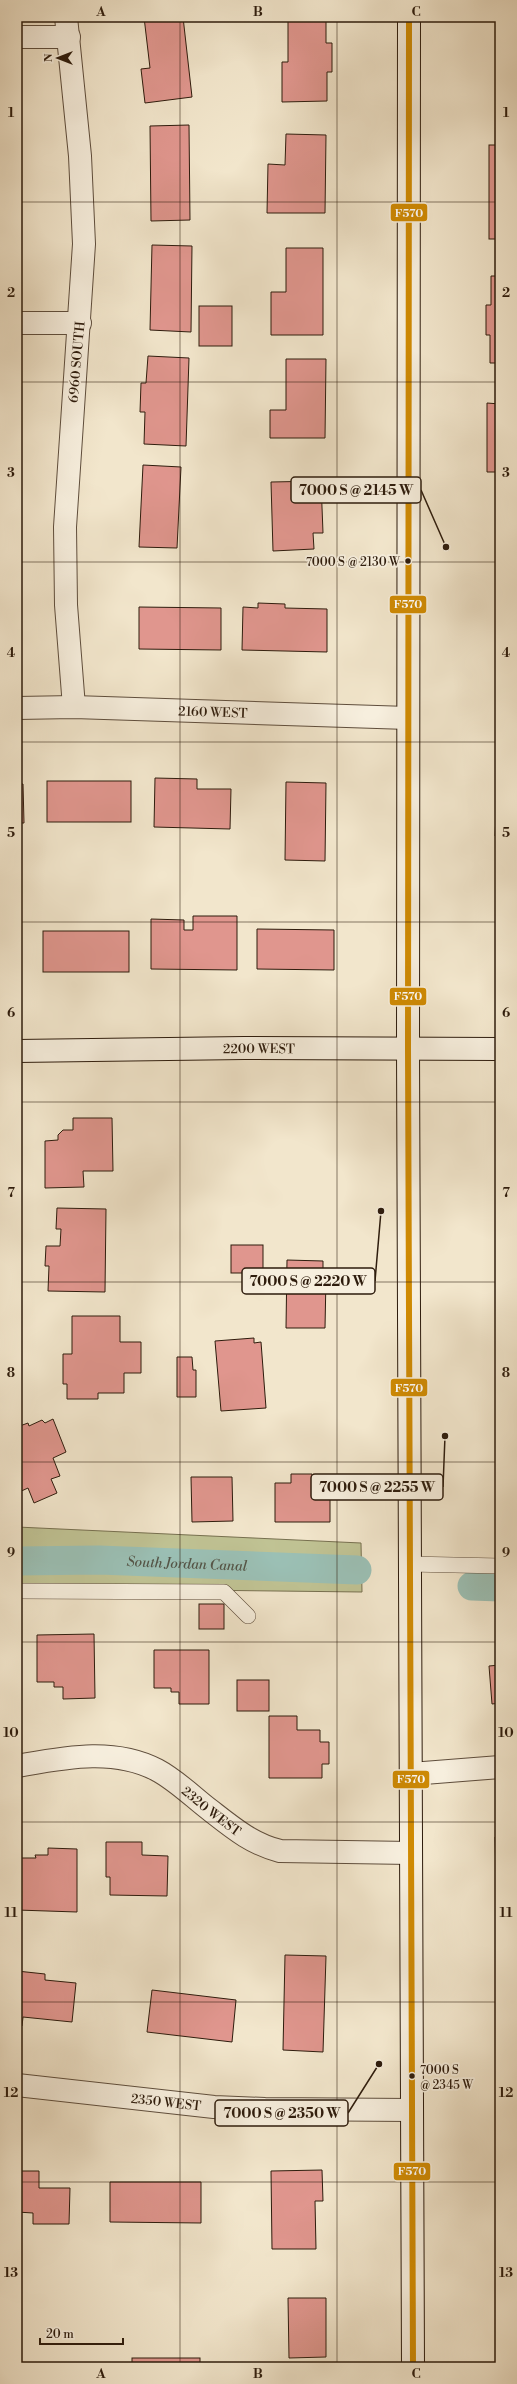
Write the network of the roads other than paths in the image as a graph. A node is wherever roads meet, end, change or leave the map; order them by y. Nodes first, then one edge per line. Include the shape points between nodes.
1 (409, 17) edge
2 (68, 27) edge
3 (17, 37) edge
4 (17, 323) edge
5 (80, 323) junction
6 (74, 707) junction
7 (17, 708) edge
8 (408, 718) junction
9 (408, 1049) junction
10 (500, 1049) edge
11 (17, 1051) edge
12 (409, 1564) junction
13 (500, 1566) edge
14 (17, 1591) edge
15 (248, 1616) dead end
16 (17, 1766) edge
17 (500, 1766) edge
18 (411, 1774) junction
19 (411, 1853) junction
20 (17, 2084) edge
21 (412, 2110) junction
22 (413, 2367) edge

1 - 8 street
2 - 3 street
2 - 5 street, 6960 SOUTH via 81,163 84,244
4 - 5 street
5 - 6 street, 6960 SOUTH via 65,527 66,605
6 - 7 street, 2160 WEST
6 - 8 street, 2160 WEST
8 - 9 street
9 - 10 street, 2200 WEST
9 - 11 street, 2200 WEST
9 - 12 street
12 - 13 lane
12 - 18 street
14 - 15 lane via 224,1592
16 - 19 street, 2320 WEST via 66,1758 122,1758 158,1771 245,1837 262,1846 280,1851
17 - 18 street
18 - 19 street
19 - 21 street
20 - 21 street, 2350 WEST via 214,2107
21 - 22 street

